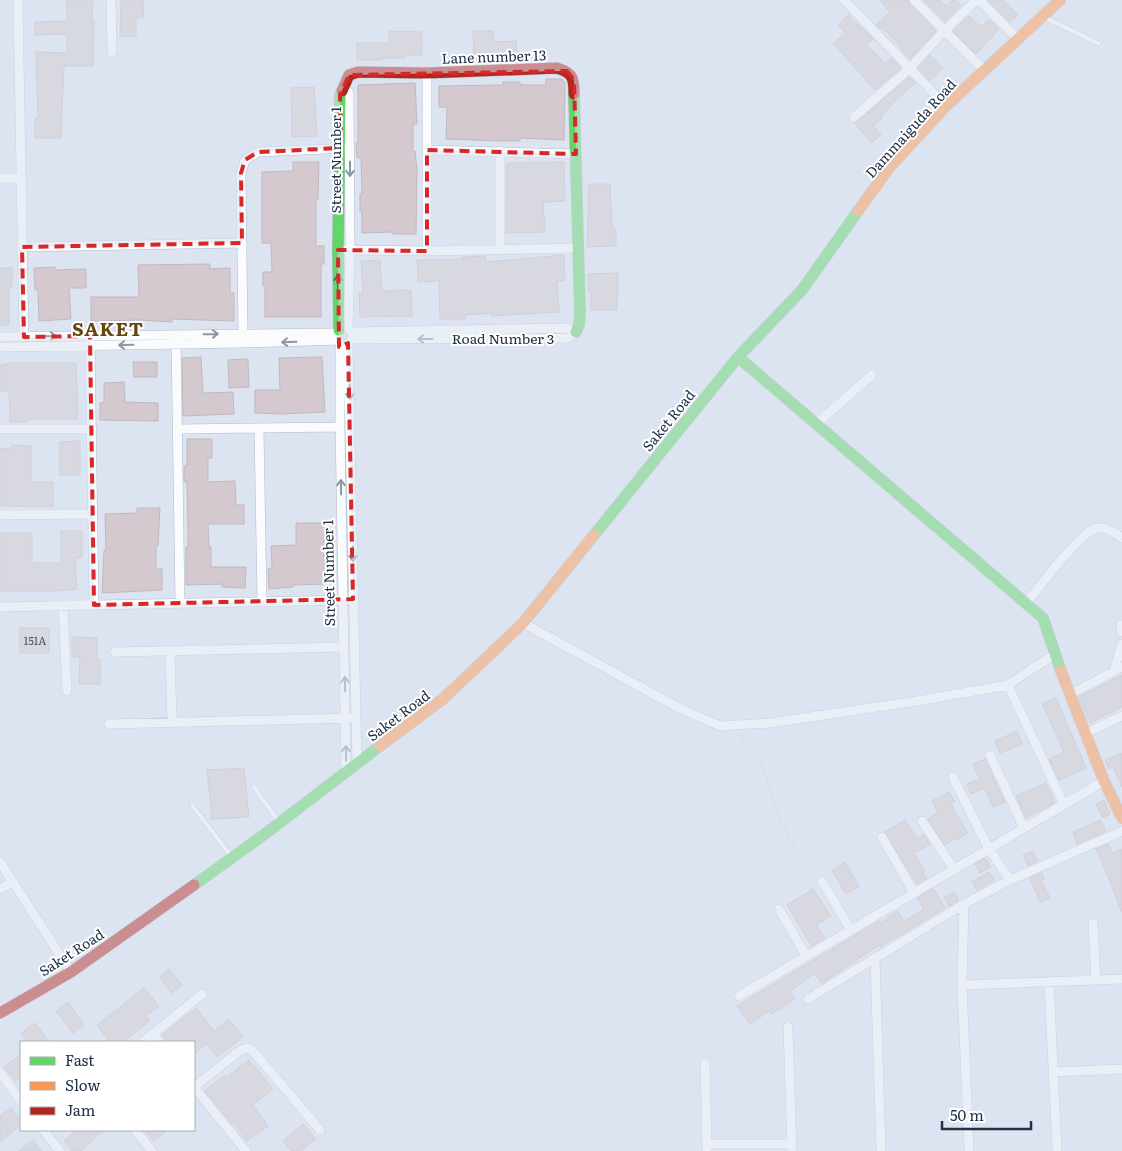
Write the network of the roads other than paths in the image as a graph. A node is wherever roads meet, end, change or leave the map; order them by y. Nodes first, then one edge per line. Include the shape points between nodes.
1 (18, 0) edge
2 (111, 0) edge
3 (844, 0) edge
4 (914, 0) edge
5 (978, 0) edge
6 (1060, 0) edge
7 (1042, 16) junction
8 (944, 31) junction
9 (1017, 38) junction
10 (1099, 44) dead end
11 (112, 52) dead end
12 (909, 69) junction
13 (984, 70) junction
14 (427, 73) junction
15 (344, 87) joint
16 (946, 106) junction
17 (854, 117) dead end
18 (345, 148) junction
19 (427, 150) junction
20 (500, 151) junction
21 (576, 154) junction
22 (0, 178) edge
23 (21, 178) junction
24 (242, 243) junction
25 (22, 247) junction
26 (578, 248) junction
27 (500, 249) junction
28 (338, 250) junction
29 (350, 250) junction
30 (427, 251) junction
31 (576, 332) joint
32 (176, 334) junction
33 (243, 334) junction
34 (90, 336) junction
35 (344, 336) junction
36 (0, 337) edge
37 (24, 337) junction
38 (176, 345) junction
39 (90, 346) junction
40 (0, 347) edge
41 (738, 357) junction
42 (872, 375) dead end
43 (816, 424) junction
44 (340, 427) junction
45 (179, 428) junction
46 (259, 428) junction
47 (92, 429) junction
48 (0, 430) edge
49 (93, 514) junction
50 (0, 515) edge
51 (1122, 538) edge
52 (353, 599) junction
53 (343, 600) junction
54 (262, 601) junction
55 (180, 603) junction
56 (1026, 603) junction
57 (94, 605) junction
58 (63, 606) junction
59 (0, 607) edge
60 (523, 623) junction
61 (1122, 644) edge
62 (344, 647) junction
63 (170, 650) junction
64 (115, 652) dead end
65 (1055, 654) junction
66 (1118, 669) edge
67 (1008, 685) junction
68 (67, 691) dead end
69 (1069, 695) junction
70 (1122, 716) edge
71 (346, 718) junction
72 (356, 718) junction
73 (172, 722) junction
74 (108, 724) dead end
75 (1084, 734) junction
76 (990, 755) dead end
77 (357, 764) junction
78 (346, 772) junction
79 (953, 777) dead end
80 (1104, 781) junction
81 (254, 787) dead end
82 (192, 805) dead end
83 (1064, 805) junction
84 (1122, 818) edge
85 (922, 820) dead end
86 (279, 823) junction
87 (1024, 828) junction
88 (1122, 831) edge
89 (882, 837) dead end
90 (989, 849) junction
91 (232, 857) junction
92 (0, 862) edge
93 (954, 869) junction
94 (1010, 880) junction
95 (822, 881) dead end
96 (13, 882) junction
97 (0, 889) edge
98 (914, 893) junction
99 (964, 904) junction
100 (779, 909) dead end
101 (1093, 923) dead end
102 (851, 930) junction
103 (806, 956) junction
104 (875, 959) junction
105 (71, 972) junction
106 (1122, 979) edge
107 (1096, 980) junction
108 (1049, 981) junction
109 (962, 985) junction
110 (202, 994) dead end
111 (739, 996) dead end
112 (808, 999) dead end
113 (1, 1011) edge
114 (788, 1028) dead end
115 (153, 1034) junction
116 (143, 1041) edge
117 (158, 1041) edge
118 (706, 1063) dead end
119 (1122, 1069) edge
120 (1053, 1072) junction
121 (0, 1073) edge
122 (195, 1086) edge
123 (195, 1088) edge
124 (20, 1100) edge
125 (320, 1130) dead end
126 (44, 1131) edge
127 (136, 1131) edge
128 (707, 1148) edge
129 (792, 1148) edge
130 (60, 1151) edge
131 (152, 1151) edge
132 (246, 1151) edge
133 (881, 1151) edge
134 (969, 1151) edge
135 (1057, 1151) edge

1 - 23 street
2 - 11 street
3 - 12 street
4 - 8 street
5 - 8 street
5 - 9 street
6 - 7 street, Dammaiguda Road
7 - 9 street, Dammaiguda Road
7 - 10 lane
8 - 12 street
8 - 13 street
9 - 13 street, Dammaiguda Road
12 - 16 street
12 - 17 street
13 - 16 street, Dammaiguda Road
14 - 15 street, Lane number 13 via 358,72 346,78
14 - 19 street
14 - 21 street, Lane number 13 via 557,68 567,71 574,80
15 - 18 street, Street Number 1 via 340,95
16 - 41 street, Dammaiguda Road via 889,168 802,290
18 - 24 street via 258,152 245,160 241,173
18 - 28 street, Street Number 1
18 -> 29 street, Street Number 1
19 - 20 street
19 - 30 street
20 - 21 street
20 - 27 street
21 - 26 street
22 - 23 street
23 - 25 street
24 - 25 street
24 - 33 street
25 - 37 street
26 - 27 street
26 - 31 street via 580,313
27 - 30 street
28 - 29 street
35 -> 28 street, Street Number 1
29 - 30 street
29 - 35 street, Street Number 1
31 - 35 street, Road Number 3 via 567,328
32 -> 33 street, Road Number 3
32 - 34 street, Road Number 3
32 - 38 street
33 - 35 street, Road Number 3
37 -> 34 street, Road Number 3
34 - 39 street
35 -> 38 street, Road Number 3
35 - 44 street, Street Number 1
35 -> 52 street, Street Number 1
36 - 37 street, Road Number 3
38 -> 39 street, Road Number 3
38 - 45 street
39 - 40 street, Road Number 3
39 - 47 street
41 - 43 street
41 - 60 street, Saket Road
42 - 43 street
43 - 56 street
44 - 46 street
53 -> 44 street, Street Number 1
45 - 46 street
45 - 55 street
46 - 54 street
47 - 48 street
47 - 49 street
49 - 50 street
49 - 57 street
51 - 56 street via 1112,530 1097,528 1089,531
52 - 53 street
52 - 72 street, Street Number 1
53 - 54 street
53 - 62 street, Street Number 1
54 - 55 street
55 - 57 street
56 - 65 street via 1043,618
57 - 58 street
58 - 59 street
58 - 68 street
60 - 67 street via 679,708 720,726 770,723
60 - 77 street, Saket Road via 443,699
61 - 66 street
62 - 63 street
71 -> 62 street, Street Number 1
63 - 64 street
63 - 73 street
65 - 67 street
65 - 69 street
66 - 69 street
67 - 83 street
69 - 75 street
70 - 75 street
71 - 72 street
71 - 73 street
78 -> 71 street, Street Number 1
72 - 77 street, Street Number 1
73 - 74 street
75 - 80 street
76 - 87 street
77 - 78 street, Saket Road
78 - 86 street, Saket Road
79 - 90 street
80 - 83 street
80 - 84 street
81 - 86 lane
82 - 91 lane
83 - 87 street
85 - 93 street
86 - 91 street, Saket Road
87 - 90 street
88 - 94 street
89 - 98 street
90 - 93 street
90 - 94 street
91 - 105 street, Saket Road
92 - 96 street
93 - 98 street
94 - 99 street
95 - 102 street
96 - 97 street
96 - 105 street
98 - 102 street
99 - 104 street
99 - 109 street
100 - 103 street
101 - 107 street
102 - 103 street
103 - 111 street
104 - 112 street
104 - 133 street
105 - 113 street, Saket Road
106 - 107 street
107 - 108 street
108 - 109 street
108 - 120 street
109 - 134 street
110 - 115 street
114 - 129 street
115 - 116 street
115 - 117 street
118 - 128 street
119 - 120 street
120 - 135 street
121 - 124 street
122 - 125 street via 247,1048
123 - 132 street
126 - 130 street
127 - 131 street
128 - 129 street

